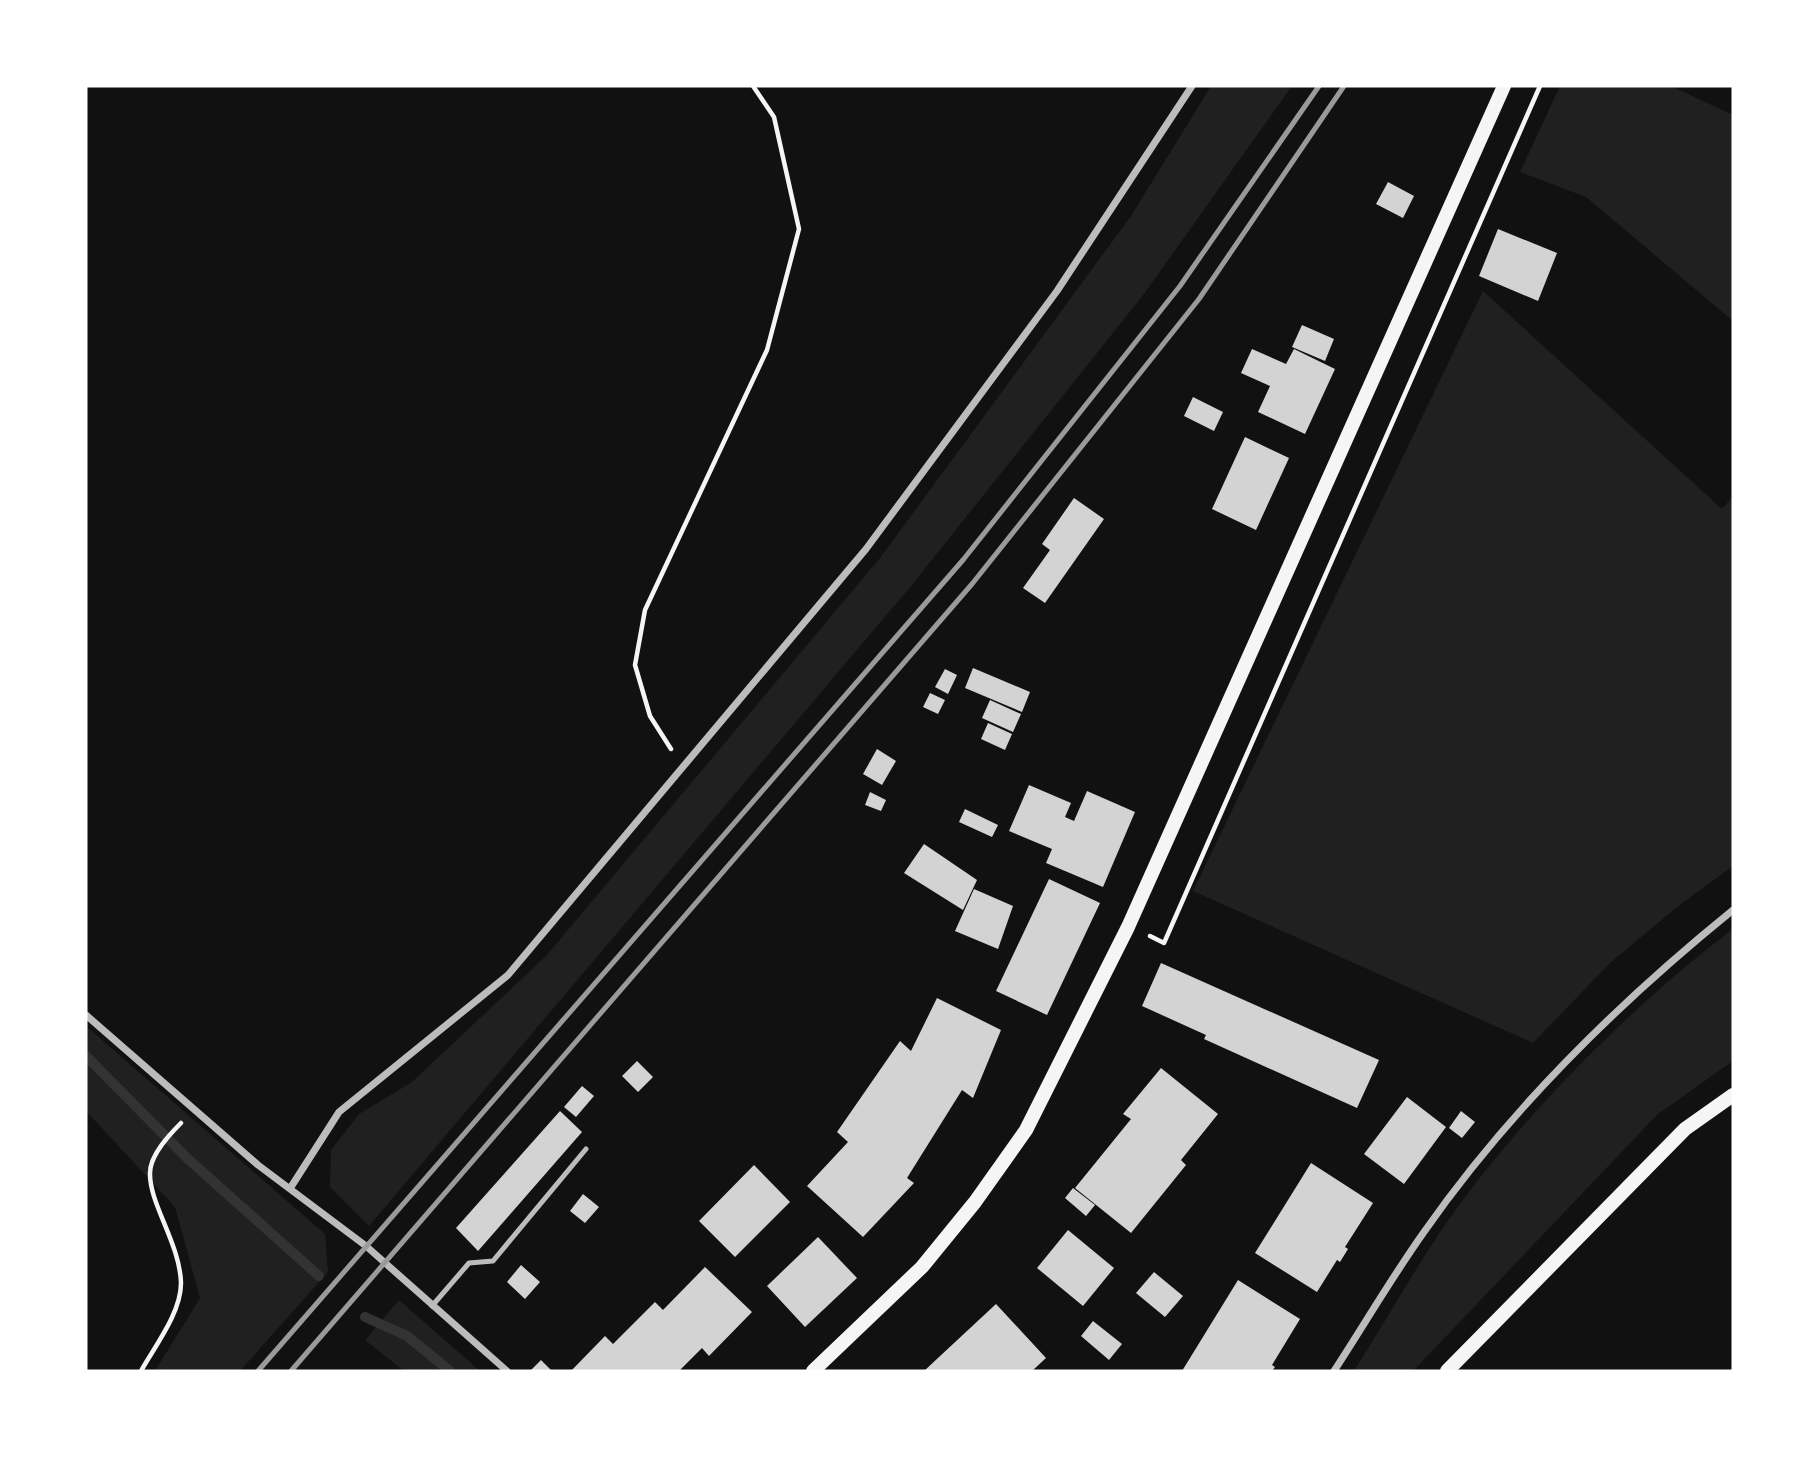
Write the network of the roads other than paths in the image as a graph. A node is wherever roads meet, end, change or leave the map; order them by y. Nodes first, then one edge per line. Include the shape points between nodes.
1 (1192, 86) edge
2 (1504, 86) edge
3 (1733, 910) edge
4 (86, 1015) edge
5 (1733, 1095) edge
6 (586, 1149) dead end
7 (291, 1187) junction
8 (432, 1306) junction
9 (507, 1371) edge
10 (813, 1371) edge
11 (1334, 1371) edge
12 (1447, 1371) edge

1 - 7 street via 1057,291 874,537 508,975 339,1112
2 - 10 main road via 1128,927 1026,1130 922,1267
3 - 11 street via 1604,1022 1513,1118 1424,1231
4 - 7 street via 258,1165
5 - 12 main road via 1685,1129
6 - 8 lane via 493,1261 469,1262
7 - 8 street
8 - 9 street

